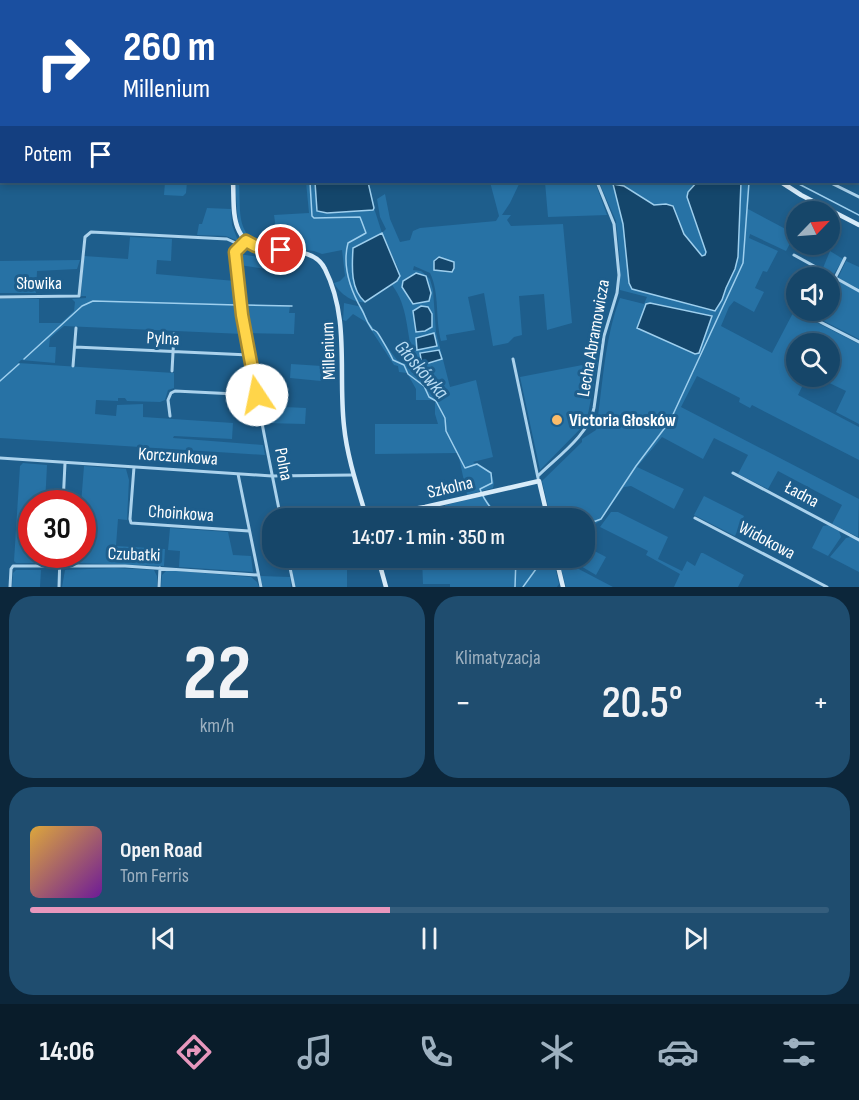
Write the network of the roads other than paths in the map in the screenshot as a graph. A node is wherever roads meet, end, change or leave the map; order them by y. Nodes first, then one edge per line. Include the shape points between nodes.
1 (233, 183) edge
2 (597, 183) edge
3 (783, 183) edge
4 (831, 183) edge
5 (859, 197) edge
6 (859, 225) edge
7 (246, 241) junction
8 (240, 245) junction
9 (794, 255) dead end
10 (845, 258) dead end
11 (817, 267) edge
12 (840, 269) edge
13 (840, 279) edge
14 (859, 291) edge
15 (0, 297) edge
16 (817, 321) edge
17 (76, 328) dead end
18 (174, 334) dead end
19 (859, 342) edge
20 (75, 347) junction
21 (173, 353) junction
22 (249, 355) junction
23 (513, 359) dead end
24 (73, 366) dead end
25 (172, 371) dead end
26 (257, 395) junction
27 (170, 416) dead end
28 (0, 458) edge
29 (66, 463) junction
30 (134, 467) junction
31 (733, 473) dead end
32 (238, 474) junction
33 (355, 475) junction
34 (272, 476) junction
35 (539, 479) junction
36 (64, 490) edge
37 (279, 508) edge
38 (364, 508) edge
39 (415, 508) edge
40 (546, 508) edge
41 (695, 518) dead end
42 (249, 531) junction
43 (859, 540) edge
44 (18, 566) edge
45 (96, 566) edge
46 (60, 568) edge
47 (160, 568) junction
48 (290, 568) edge
49 (381, 568) edge
50 (558, 568) edge
51 (257, 575) junction
52 (10, 587) edge
53 (59, 587) edge
54 (159, 587) edge
55 (261, 587) edge
56 (294, 587) edge
57 (386, 587) edge
58 (563, 587) edge
59 (827, 587) edge

1 - 7 street via 236,221
2 - 35 street, Lecha Abramowicza via 614,224 617,293 604,336 592,418 586,430
3 - 6 street
4 - 5 street
7 - 8 street
7 - 33 street, Millenium via 312,255 326,270 340,311 343,420
8 - 15 street, Słowika via 227,238 92,232 85,237 79,296
8 - 22 street, Polna via 235,252
9 - 11 street
10 - 12 street
13 - 14 street
16 - 19 street
17 - 20 street
18 - 21 street
20 - 21 street, Pylna
20 - 24 street
21 - 22 street, Pylna
21 - 25 street
22 - 26 street, Polna
23 - 35 street
26 - 27 street via 177,391 168,400
26 - 34 street, Polna
28 - 29 street, Korczunkowa
29 - 30 street, Korczunkowa
29 - 36 street
30 - 32 street, Korczunkowa
30 - 42 street, Choinkowa via 132,523
31 - 43 street, Ładna
32 - 34 street, Korczunkowa
32 - 42 street
33 - 34 street, Korczunkowa
33 - 38 street, Millenium
34 - 37 street, Polna
35 - 39 street, Szkolna
35 - 40 street
41 - 59 street, Widokowa
42 - 51 street
44 - 52 street, Czubatki via 10,569
45 - 47 street, Czubatki
46 - 53 street
47 - 51 street, Czubatki
47 - 54 street
48 - 56 street
49 - 57 street
50 - 58 street
51 - 55 street

